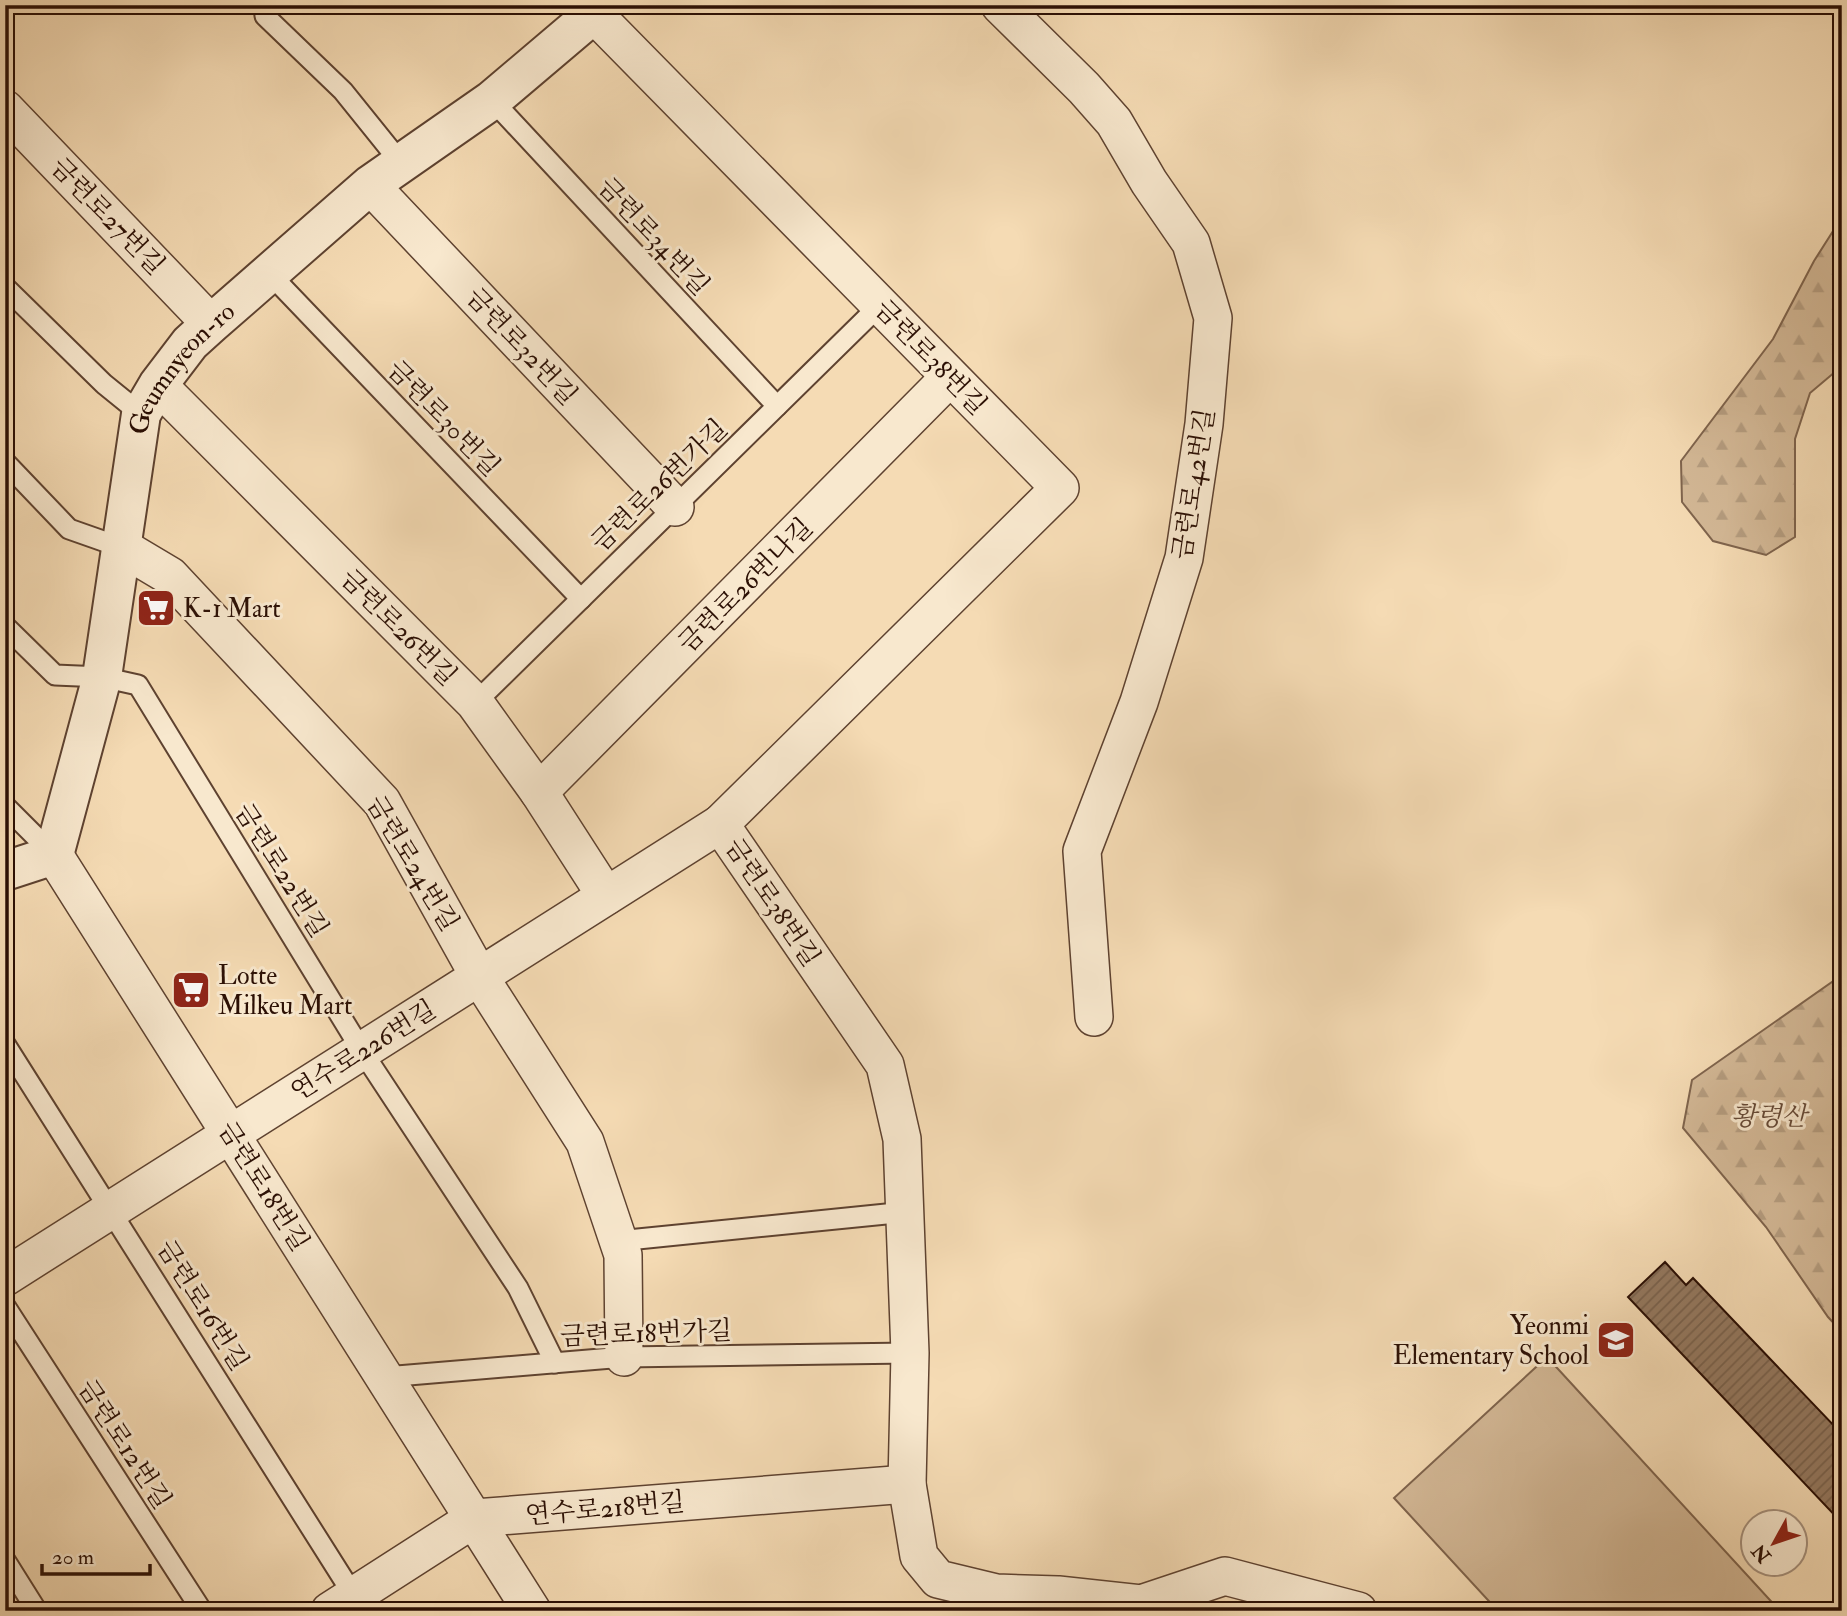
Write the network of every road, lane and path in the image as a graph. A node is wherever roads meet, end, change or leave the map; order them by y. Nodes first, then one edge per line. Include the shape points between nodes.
1 (264, 5) edge
2 (1000, 5) edge
3 (599, 9) edge
4 (492, 100) junction
5 (5, 109) edge
6 (401, 163) junction
7 (370, 185) junction
8 (269, 273) junction
9 (5, 287) edge
10 (880, 305) junction
11 (211, 324) junction
12 (950, 377) junction
13 (150, 399) junction
14 (777, 407) junction
15 (5, 462) edge
16 (675, 507) junction
17 (123, 548) junction
18 (581, 599) junction
19 (5, 626) edge
20 (103, 677) junction
21 (475, 704) junction
22 (539, 792) junction
23 (5, 806) edge
24 (720, 824) junction
25 (54, 855) junction
26 (5, 870) edge
27 (606, 896) junction
28 (480, 976) junction
29 (1094, 1017) dead end
30 (5, 1044) edge
31 (362, 1051) junction
32 (231, 1134) junction
33 (111, 1209) junction
34 (905, 1212) junction
35 (618, 1241) junction
36 (5, 1277) edge
37 (5, 1306) edge
38 (911, 1353) junction
39 (624, 1356) junction
40 (555, 1363) junction
41 (385, 1377) junction
42 (907, 1484) junction
43 (475, 1518) junction
44 (5, 1560) edge
45 (342, 1603) edge
46 (37, 1611) edge
47 (202, 1611) edge
48 (532, 1611) edge
49 (1358, 1611) edge

1 - 6 lane via 265,16 343,91
2 - 29 street, 금련로42번길 via 1114,122 1191,243 1213,318 1184,558 1139,702 1082,851
3 - 4 street, Geumnyeon-ro
3 - 10 street, 금련로38번길
4 - 6 street, Geumnyeon-ro
4 - 14 lane, 금련로34번길
5 - 11 street, 금련로27번길
6 - 7 street, Geumnyeon-ro
7 - 8 street, Geumnyeon-ro
7 - 16 street, 금련로32번길
8 - 11 street, Geumnyeon-ro
8 - 18 lane, 금련로30번길
9 - 13 lane via 104,384
10 - 12 street, 금련로38번길
10 - 14 lane, 금련로26번가길
11 - 13 street, Geumnyeon-ro via 190,343
12 - 22 street, 금련로26번나길
12 - 24 street, 금련로38번길 via 1060,488
13 - 17 street, Geumnyeon-ro
13 - 21 street, 금련로26번길
14 - 16 lane, 금련로26번가길
15 - 17 lane via 69,530
16 - 18 lane, 금련로26번가길
17 - 20 street, Geumnyeon-ro
17 - 28 street, 금련로24번길 via 170,576 382,802
18 - 21 lane, 금련로26번가길
19 - 20 lane, 금련로22번길 via 55,675
20 - 25 street, Geumnyeon-ro
20 - 31 lane, 금련로22번길 via 138,685
21 - 22 street, 금련로26번길
22 - 27 street, 금련로26번길
23 - 25 lane
24 - 27 street, 연수로226번길
24 - 34 street, 금련로38번길 via 885,1065 902,1139
25 - 26 street
25 - 32 street, 금련로18번길
27 - 28 street, 연수로226번길
28 - 31 street, 연수로226번길
28 - 35 street, 금련로24번길 via 585,1142
30 - 33 lane, 금련로16번길
31 - 32 street, 연수로226번길
31 - 40 lane, 금련로22번길 via 518,1288
32 - 33 street, 연수로226번길
32 - 41 street, 금련로18번길
33 - 36 street, 연수로226번길
33 - 45 lane, 금련로16번길
34 - 35 lane
34 - 38 street, 금련로38번길
35 - 39 street, 금련로24번길 via 623,1255
37 - 47 lane, 금련로12번길
38 - 39 lane, 금련로18번가길
38 - 42 street, 금련로38번길
39 - 40 lane, 금련로18번가길
40 - 41 lane, 금련로18번가길
41 - 43 street, 금련로18번길
42 - 43 street, 연수로218번길
42 - 49 street, 금련로38번길 via 919,1556 937,1579 996,1593 1141,1604 1225,1576
43 - 45 street, 연수로218번길
43 - 48 street, 금련로18번길
44 - 46 lane

